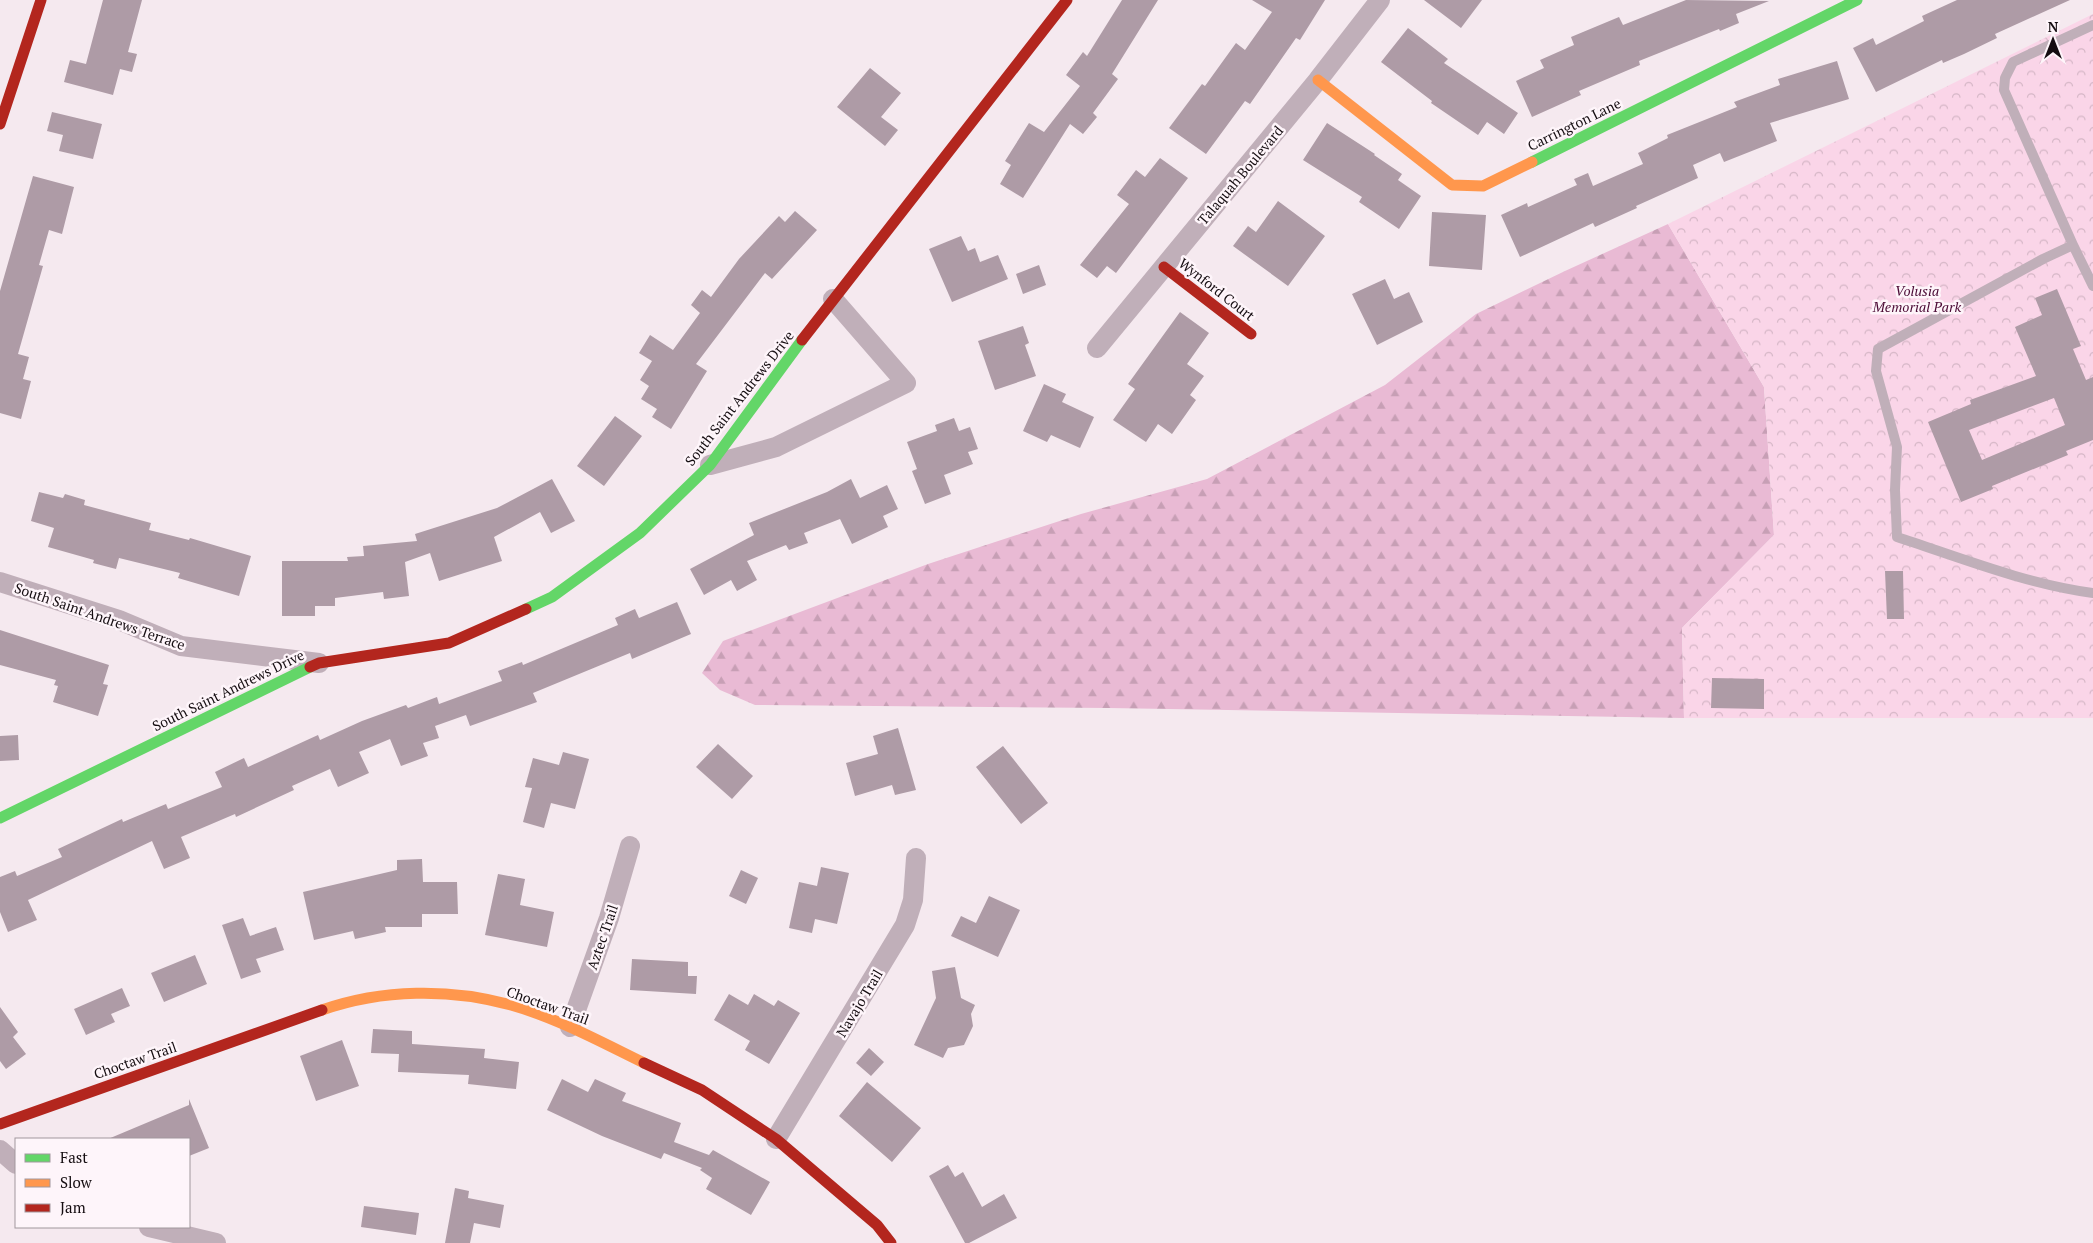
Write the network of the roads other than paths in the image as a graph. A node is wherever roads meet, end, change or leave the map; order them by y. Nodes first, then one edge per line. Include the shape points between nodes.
1 (41, 0) edge
2 (1066, 0) edge
3 (1380, 0) edge
4 (1857, 0) edge
5 (2093, 25) edge
6 (1318, 80) junction
7 (0, 124) edge
8 (2073, 245) junction
9 (1164, 267) junction
10 (2093, 286) edge
11 (833, 299) junction
12 (1251, 334) dead end
13 (1097, 348) dead end
14 (710, 465) junction
15 (0, 582) edge
16 (2093, 593) edge
17 (319, 663) junction
18 (0, 818) edge
19 (630, 846) dead end
20 (916, 858) dead end
21 (570, 1027) junction
22 (0, 1124) edge
23 (776, 1140) junction
24 (0, 1150) edge
25 (15, 1163) edge
26 (154, 1228) edge
27 (206, 1242) edge
28 (891, 1243) edge

1 - 7 street
2 - 11 street, South Saint Andrews Drive
3 - 6 street, Talaquah Boulevard
4 - 6 street, Carrington Lane via 1483,186 1452,184
5 - 8 lane via 2013,62 2005,78 2004,90
6 - 9 street, Talaquah Boulevard
8 - 10 lane
8 - 16 lane via 1878,348 1876,371 1897,447 1896,537 2062,589
9 - 12 street, Wynford Court
9 - 13 street, Talaquah Boulevard
11 - 14 street, South Saint Andrews Drive
11 - 14 street via 906,383 776,446
14 - 17 street, South Saint Andrews Drive via 640,534 552,597 449,643
15 - 17 street, South Saint Andrews Terrace via 119,620 181,646
17 - 18 street, South Saint Andrews Drive
19 - 21 street, Aztec Trail via 610,918
20 - 23 street, Navajo Trail via 914,900 905,925
21 - 22 street, Choctaw Trail via 511,1005 456,995 402,993 360,1000 343,1003
21 - 23 street, Choctaw Trail via 702,1090
23 - 28 street, Choctaw Trail via 877,1225
24 - 25 street
26 - 27 street

